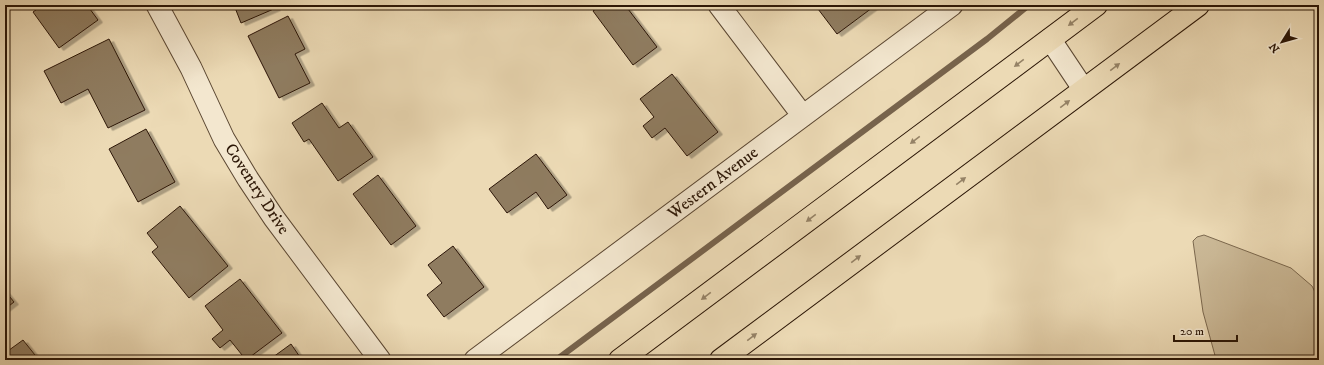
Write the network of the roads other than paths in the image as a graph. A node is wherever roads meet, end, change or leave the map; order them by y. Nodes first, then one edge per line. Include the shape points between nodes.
1 (157, 5) edge
2 (719, 5) edge
3 (952, 5) edge
4 (1096, 5) edge
5 (1198, 5) edge
6 (1050, 39) junction
7 (1084, 90) junction
8 (803, 116) junction
9 (380, 360) edge
10 (475, 360) edge
11 (620, 360) edge
12 (721, 360) edge

1 - 9 street, Coventry Drive via 191,68 224,139 248,179
2 - 8 street
3 - 8 street, Western Avenue
4 -> 6 highway
7 -> 5 highway
6 - 7 street
6 -> 11 highway
12 -> 7 highway
8 - 10 street, Western Avenue

